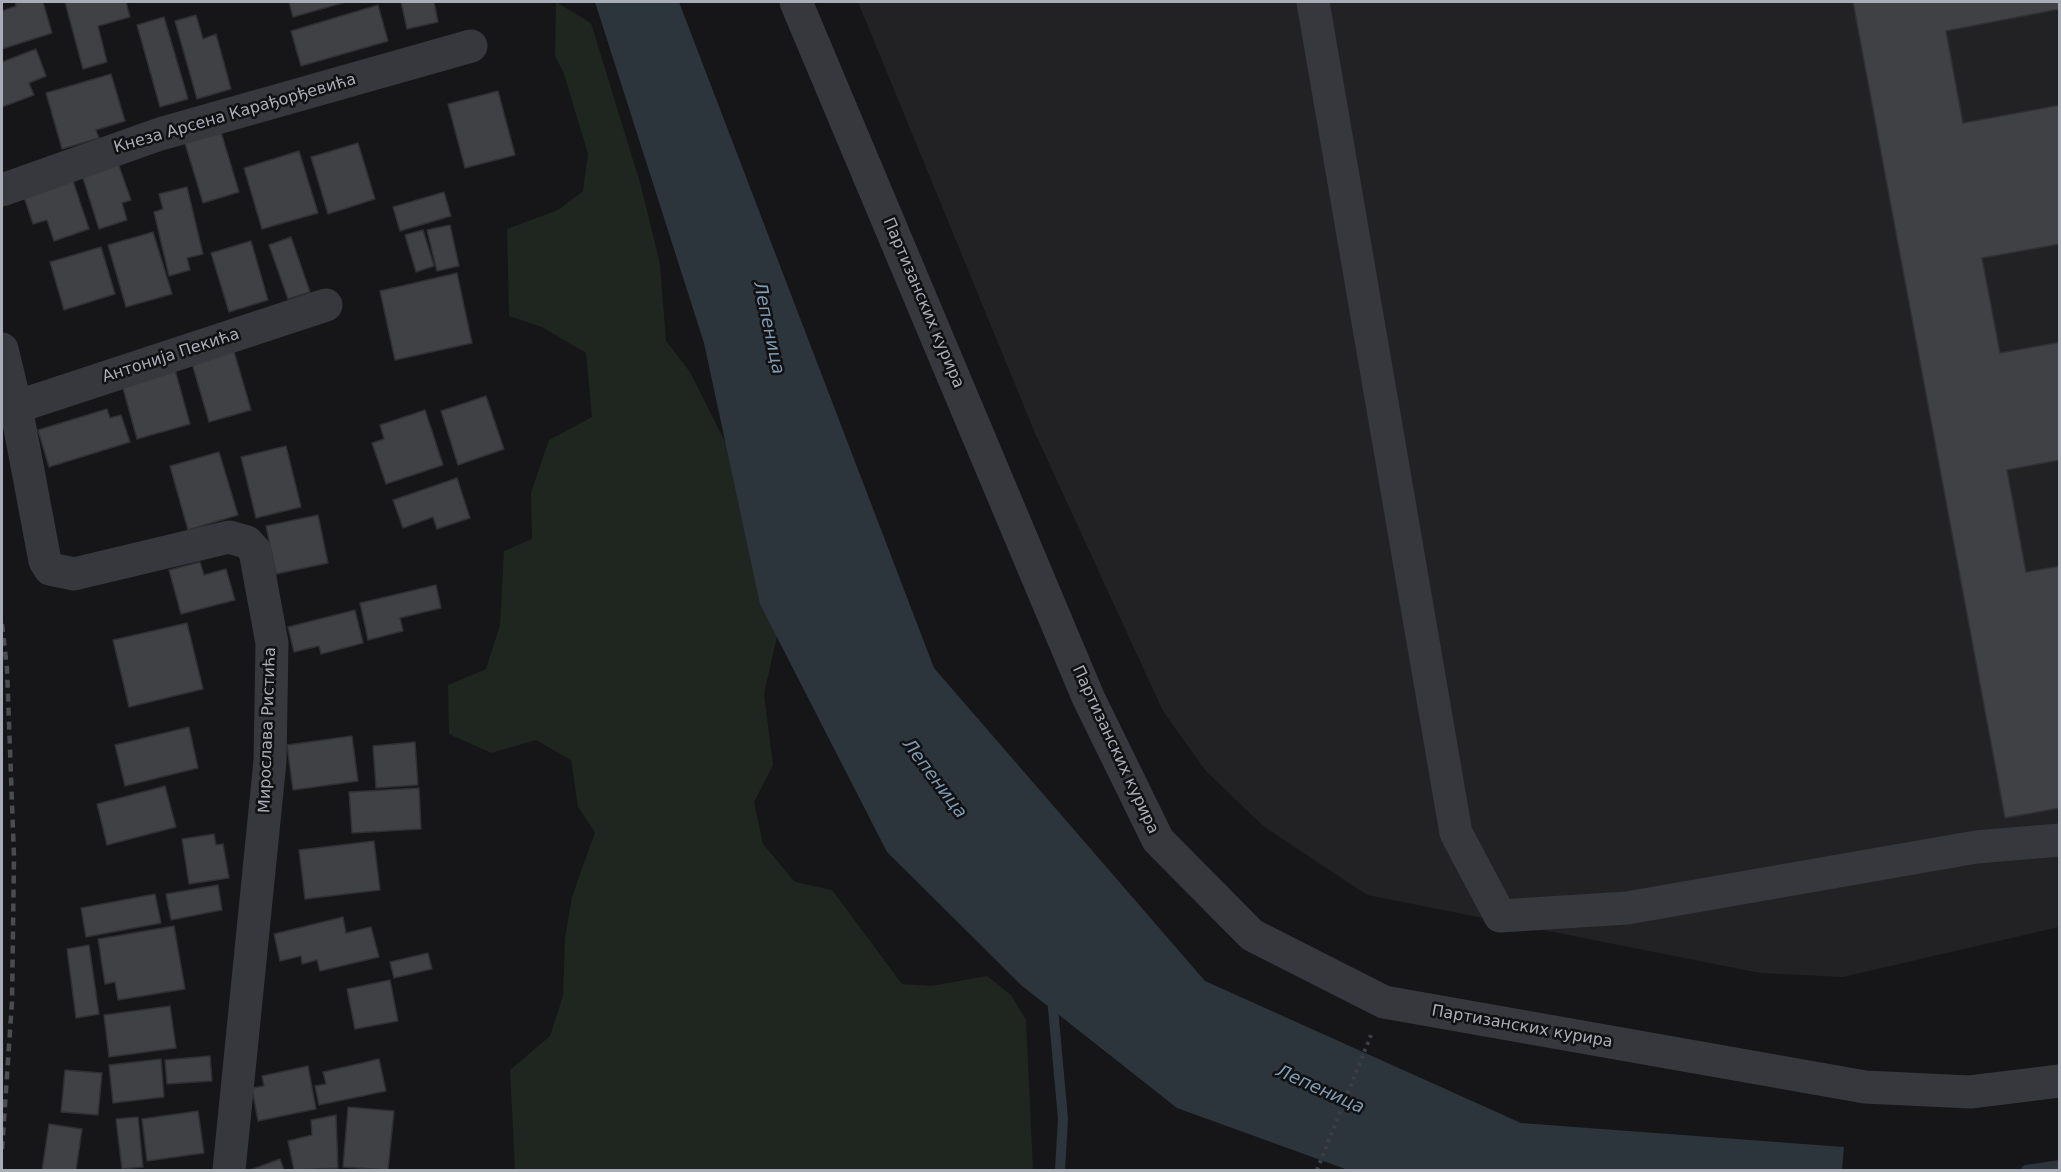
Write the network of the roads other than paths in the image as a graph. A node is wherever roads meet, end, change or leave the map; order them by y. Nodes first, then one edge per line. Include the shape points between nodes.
1 (796, 2) edge
2 (1313, 2) edge
3 (471, 46) dead end
4 (2, 190) edge
5 (326, 305) dead end
6 (2, 349) edge
7 (16, 407) junction
8 (2060, 840) edge
9 (2060, 1081) edge
10 (229, 1170) edge

1 - 9 street, Партизанских курира via 1088,697 1158,840 1252,935 1384,1002 1864,1087 1970,1092
2 - 8 street via 1456,833 1500,916 1627,908 1976,847
3 - 4 street, Кнеза Арсена Карађорђевића via 160,134
5 - 7 street, Антонија Пекића
6 - 7 street, Мирослава Ристића
7 - 10 street, Мирослава Ристића via 45,561 50,569 74,574 229,537 247,543 255,551 272,643 270,761

